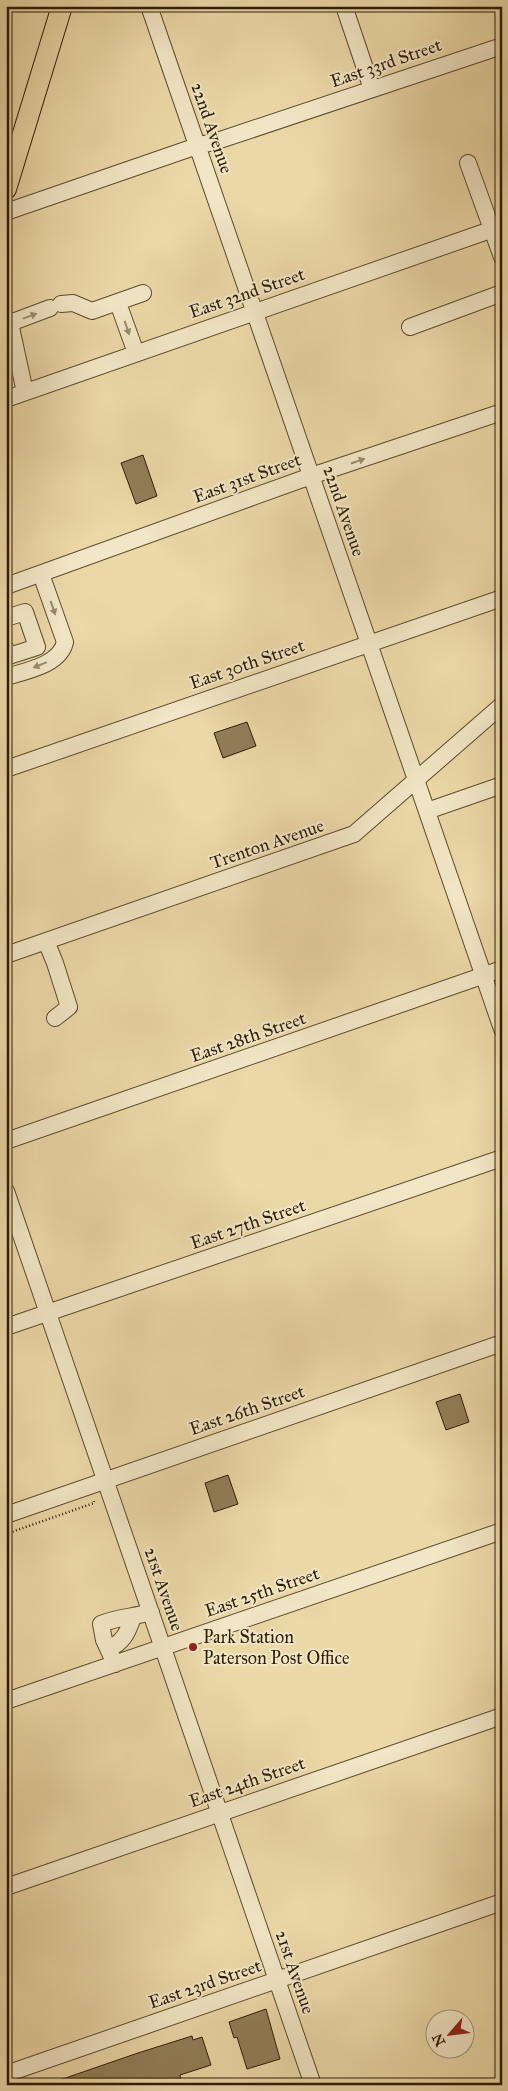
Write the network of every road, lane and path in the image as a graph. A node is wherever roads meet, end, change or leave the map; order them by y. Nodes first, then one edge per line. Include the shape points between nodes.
1 (62, 6) edge
2 (149, 6) edge
3 (344, 6) edge
4 (502, 46) edge
5 (372, 89) junction
6 (197, 146) junction
7 (468, 163) dead end
8 (6, 189) edge
9 (6, 212) edge
10 (497, 227) edge
11 (502, 257) edge
12 (143, 293) dead end
13 (502, 293) edge
14 (118, 303) junction
15 (254, 312) junction
16 (8, 321) edge
17 (410, 327) dead end
18 (136, 353) junction
19 (25, 392) junction
20 (6, 399) edge
21 (502, 412) edge
22 (311, 476) junction
23 (41, 574) junction
24 (6, 586) edge
25 (502, 598) edge
26 (7, 614) edge
27 (369, 644) junction
28 (7, 654) edge
29 (6, 677) edge
30 (502, 705) edge
31 (6, 769) edge
32 (416, 780) junction
33 (502, 785) edge
34 (427, 811) junction
35 (46, 941) junction
36 (6, 955) edge
37 (502, 969) edge
38 (483, 975) junction
39 (55, 1018) dead end
40 (502, 1029) edge
41 (6, 1141) edge
42 (502, 1158) edge
43 (6, 1191) edge
44 (48, 1313) junction
45 (6, 1327) edge
46 (502, 1343) edge
47 (106, 1480) junction
48 (6, 1515) edge
49 (502, 1531) edge
50 (151, 1612) junction
51 (163, 1647) junction
52 (112, 1656) junction
53 (6, 1701) edge
54 (502, 1716) edge
55 (220, 1813) junction
56 (6, 1887) edge
57 (502, 1902) edge
58 (277, 1981) junction
59 (6, 2074) edge
60 (313, 2085) edge

1 - 8 main road
2 - 6 street, 22nd Avenue
3 - 5 street
4 - 5 street, East 33rd Street
5 - 6 street, East 33rd Street
6 - 9 street
6 - 15 street, 22nd Avenue
7 - 10 street
10 - 11 street
10 - 15 street, East 32nd Street
12 - 14 street
13 - 17 street
16 -> 14 street via 72,303 92,311
14 -> 18 street
15 - 18 street, East 32nd Street
15 - 22 street, 22nd Avenue
16 - 19 street
18 - 19 street, East 32nd Street
19 - 20 street, East 32nd Street
22 -> 21 street, East 31st Street
22 - 23 street, East 31st Street
22 - 27 street, 22nd Avenue
23 - 24 street, East 31st Street
23 -> 29 street via 65,642 63,650 57,658
25 - 27 street, East 30th Street
26 - 28 street via 25,612 37,647
27 - 31 street, East 30th Street
27 - 32 street, 22nd Avenue
30 - 32 street, Trenton Avenue
32 - 34 street, 22nd Avenue
32 - 35 street, Trenton Avenue via 354,834 339,841
33 - 34 street
34 - 38 street, 22nd Avenue
35 - 36 street, Trenton Avenue
35 - 39 street via 69,1007
37 - 38 street, East 28th Street
38 - 40 street, 22nd Avenue
38 - 41 street, East 28th Street
42 - 44 street, East 27th Street
43 - 44 street, 21st Avenue
44 - 45 street, East 27th Street
44 - 47 street, 21st Avenue
46 - 47 street, East 26th Street
47 - 48 street, East 26th Street
47 - 50 street, 21st Avenue
49 - 51 street, East 25th Street
50 - 51 street, 21st Avenue
50 - 52 street via 133,1617 108,1638
51 - 52 street, East 25th Street
51 - 55 street, 21st Avenue
52 - 53 street, East 25th Street
54 - 55 street, East 24th Street
55 - 56 street, East 24th Street
55 - 58 street, 21st Avenue
57 - 58 street, East 23rd Street
58 - 59 street, East 23rd Street
58 - 60 street, 21st Avenue

